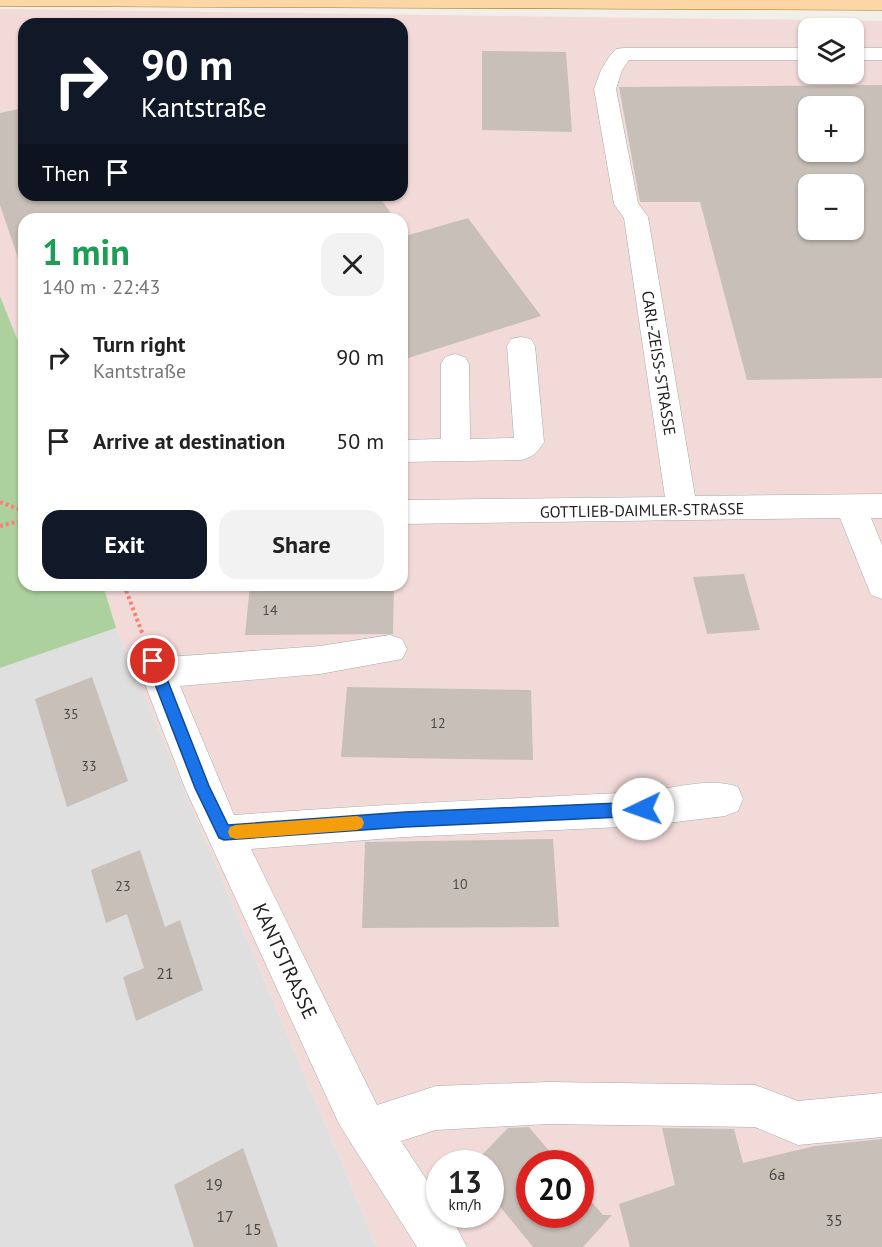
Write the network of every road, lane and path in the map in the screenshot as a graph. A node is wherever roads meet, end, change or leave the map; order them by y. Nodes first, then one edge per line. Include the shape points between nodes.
1 (0, 0) edge
2 (882, 4) edge
3 (798, 54) edge
4 (864, 54) edge
5 (882, 54) edge
6 (521, 346) dead end
7 (455, 364) dead end
8 (408, 451) edge
9 (456, 451) junction
10 (0, 502) edge
11 (851, 506) junction
12 (882, 506) edge
13 (18, 509) edge
14 (682, 509) junction
15 (408, 512) edge
16 (18, 522) edge
17 (0, 526) edge
18 (882, 586) edge
19 (126, 591) edge
20 (390, 649) dead end
21 (155, 667) junction
22 (725, 799) dead end
23 (224, 833) junction
24 (882, 1115) edge
25 (368, 1130) junction
26 (444, 1247) edge

1 - 2 main road
3 - 14 street, CARL-ZEISS-STRASSE via 624,54 613,63 605,89 626,204 636,217
4 - 5 street
6 - 9 street via 529,442 514,451
7 - 9 street
8 - 9 street
10 - 13 path
11 - 12 street, GOTTLIEB-DAIMLER-STRASSE
11 - 14 street, GOTTLIEB-DAIMLER-STRASSE
11 - 18 street
14 - 15 street, GOTTLIEB-DAIMLER-STRASSE
16 - 17 path
19 - 21 path
20 - 21 street via 320,660
21 - 23 street, KANTSTRASSE via 202,788
22 - 23 street via 643,809
23 - 25 street, KANTSTRASSE via 354,1109
24 - 25 street via 798,1123 755,1106 548,1103 436,1108
25 - 26 street, KANTSTRASSE

